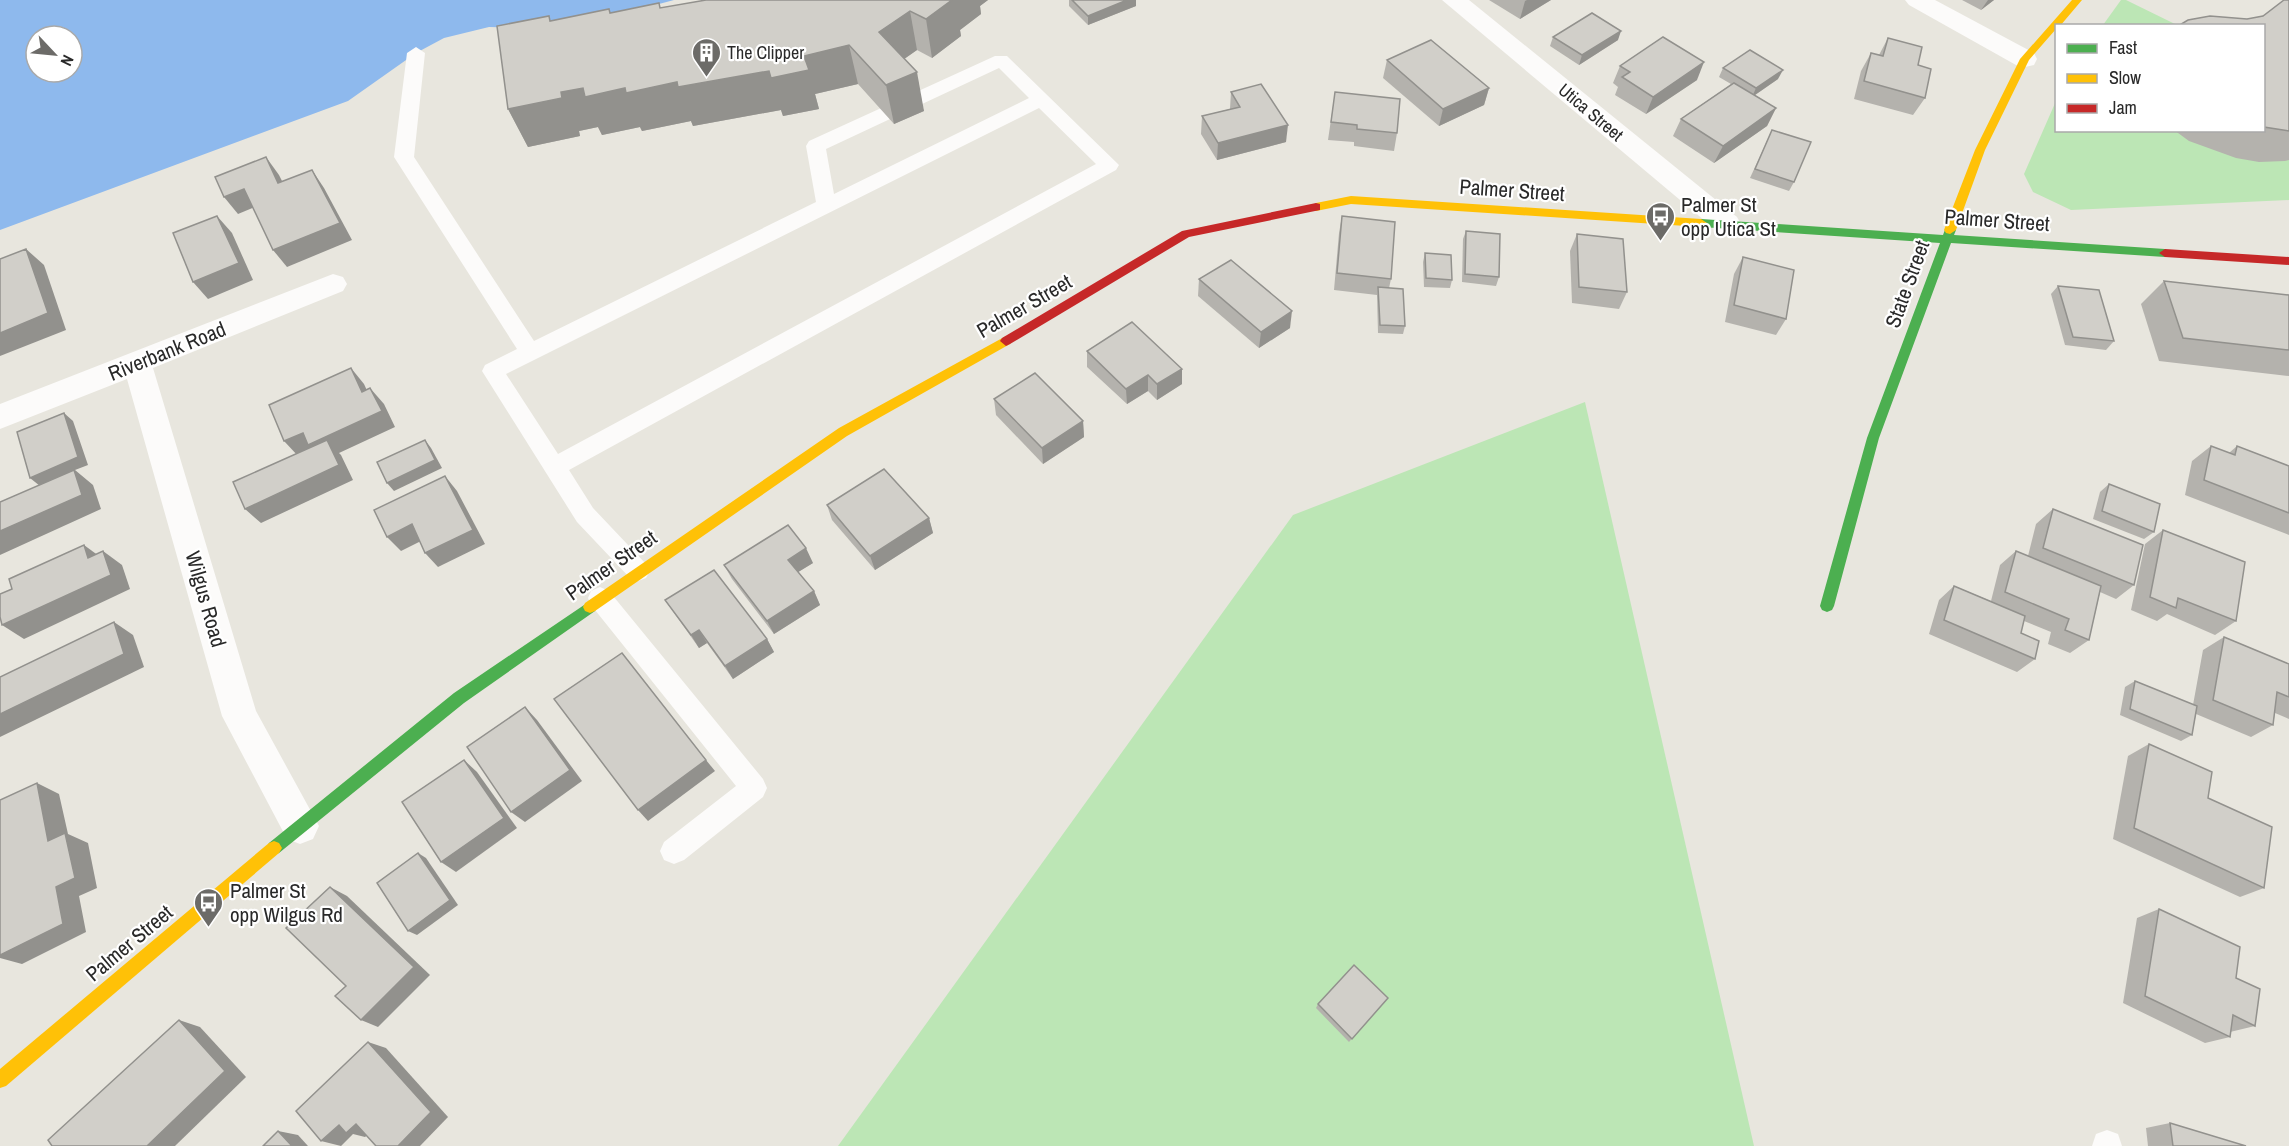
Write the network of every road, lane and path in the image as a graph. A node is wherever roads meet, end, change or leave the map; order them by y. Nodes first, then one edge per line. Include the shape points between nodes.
1 (1454, 0) edge
2 (1917, 0) edge
3 (2077, 0) edge
4 (2056, 24) edge
5 (2055, 25) edge
6 (416, 53) dead end
7 (2025, 59) junction
8 (1041, 99) junction
9 (826, 206) junction
10 (1727, 224) junction
11 (1946, 237) junction
12 (2289, 261) edge
13 (333, 284) dead end
14 (530, 352) junction
15 (137, 363) junction
16 (0, 417) edge
17 (554, 467) junction
18 (638, 571) junction
19 (600, 598) junction
20 (1827, 606) dead end
21 (300, 825) junction
22 (674, 851) dead end
23 (0, 1080) edge

1 - 10 street, Utica Street
2 - 7 street
3 - 4 street, State Street
5 - 7 street, State Street
6 - 14 lane via 404,157
7 - 11 street, State Street via 1980,150
8 - 9 lane
8 - 9 lane via 1001,60 816,146
8 - 17 lane via 1109,165
9 - 14 lane
10 - 11 street, Palmer Street
10 - 18 street, Palmer Street via 1351,200 1186,234 1053,315 843,432
11 - 12 street, Palmer Street
11 - 20 street, State Street via 1873,438
13 - 15 street, Riverbank Road
14 - 17 lane via 493,371
15 - 16 street, Riverbank Road
15 - 21 street, Wilgus Road via 240,716
17 - 18 lane via 585,515
18 - 19 street, Palmer Street
19 - 21 street, Palmer Street via 459,698
19 - 22 lane via 754,788
21 - 23 street, Palmer Street

